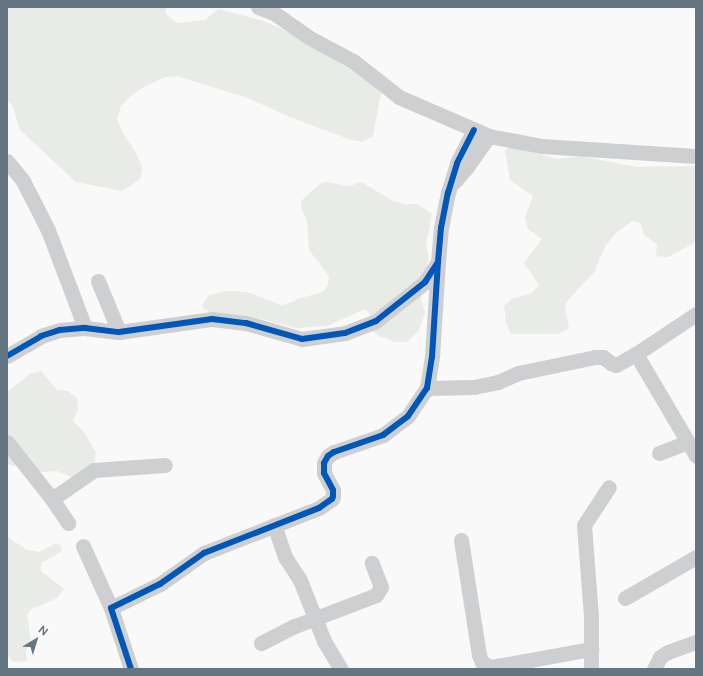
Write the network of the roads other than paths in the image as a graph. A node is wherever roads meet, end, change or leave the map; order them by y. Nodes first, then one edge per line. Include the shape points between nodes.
1 (258, 7) edge
2 (474, 130) junction
3 (489, 136) junction
4 (473, 147) junction
5 (696, 156) edge
6 (7, 162) edge
7 (438, 262) junction
8 (98, 281) dead end
9 (696, 314) edge
10 (85, 328) junction
11 (119, 332) junction
12 (636, 354) junction
13 (7, 356) edge
14 (427, 388) junction
15 (7, 442) edge
16 (687, 442) junction
17 (659, 453) dead end
18 (696, 456) edge
19 (165, 465) dead end
20 (609, 487) dead end
21 (52, 499) junction
22 (68, 523) dead end
23 (274, 525) junction
24 (461, 540) dead end
25 (84, 546) dead end
26 (696, 557) edge
27 (372, 564) dead end
28 (625, 598) dead end
29 (111, 608) junction
30 (316, 618) junction
31 (696, 642) edge
32 (261, 643) dead end
33 (591, 649) junction
34 (131, 669) edge
35 (341, 669) edge
36 (591, 669) edge
37 (654, 669) edge

1 - 2 street via 274,13 310,38 353,61 399,97
2 - 3 street
2 - 4 street
3 - 4 street
3 - 5 street via 542,146
4 - 7 street via 451,186 441,228
6 - 10 street via 23,181 48,230
7 - 11 street via 424,282 376,321 345,333 302,339 246,323 212,319
7 - 14 street via 432,357
8 - 11 street
9 - 12 street
10 - 11 street
10 - 13 street via 60,330 41,336
12 - 14 street via 616,365 603,357 595,357 518,373 498,382 474,387
12 - 16 street
14 - 23 street via 408,416 383,435 328,456 324,463 324,473 333,490 332,499 319,508
15 - 21 street
16 - 17 street
16 - 18 street
19 - 21 street via 94,470
20 - 33 street via 584,525
21 - 22 street
23 - 29 street via 204,553 160,584
23 - 30 street via 282,551 300,580
24 - 33 street via 479,655 486,666
25 - 29 street
26 - 28 street
27 - 30 street via 381,587 376,595
29 - 34 street
30 - 32 street
30 - 35 street via 324,641
31 - 37 street via 660,657
33 - 36 street

